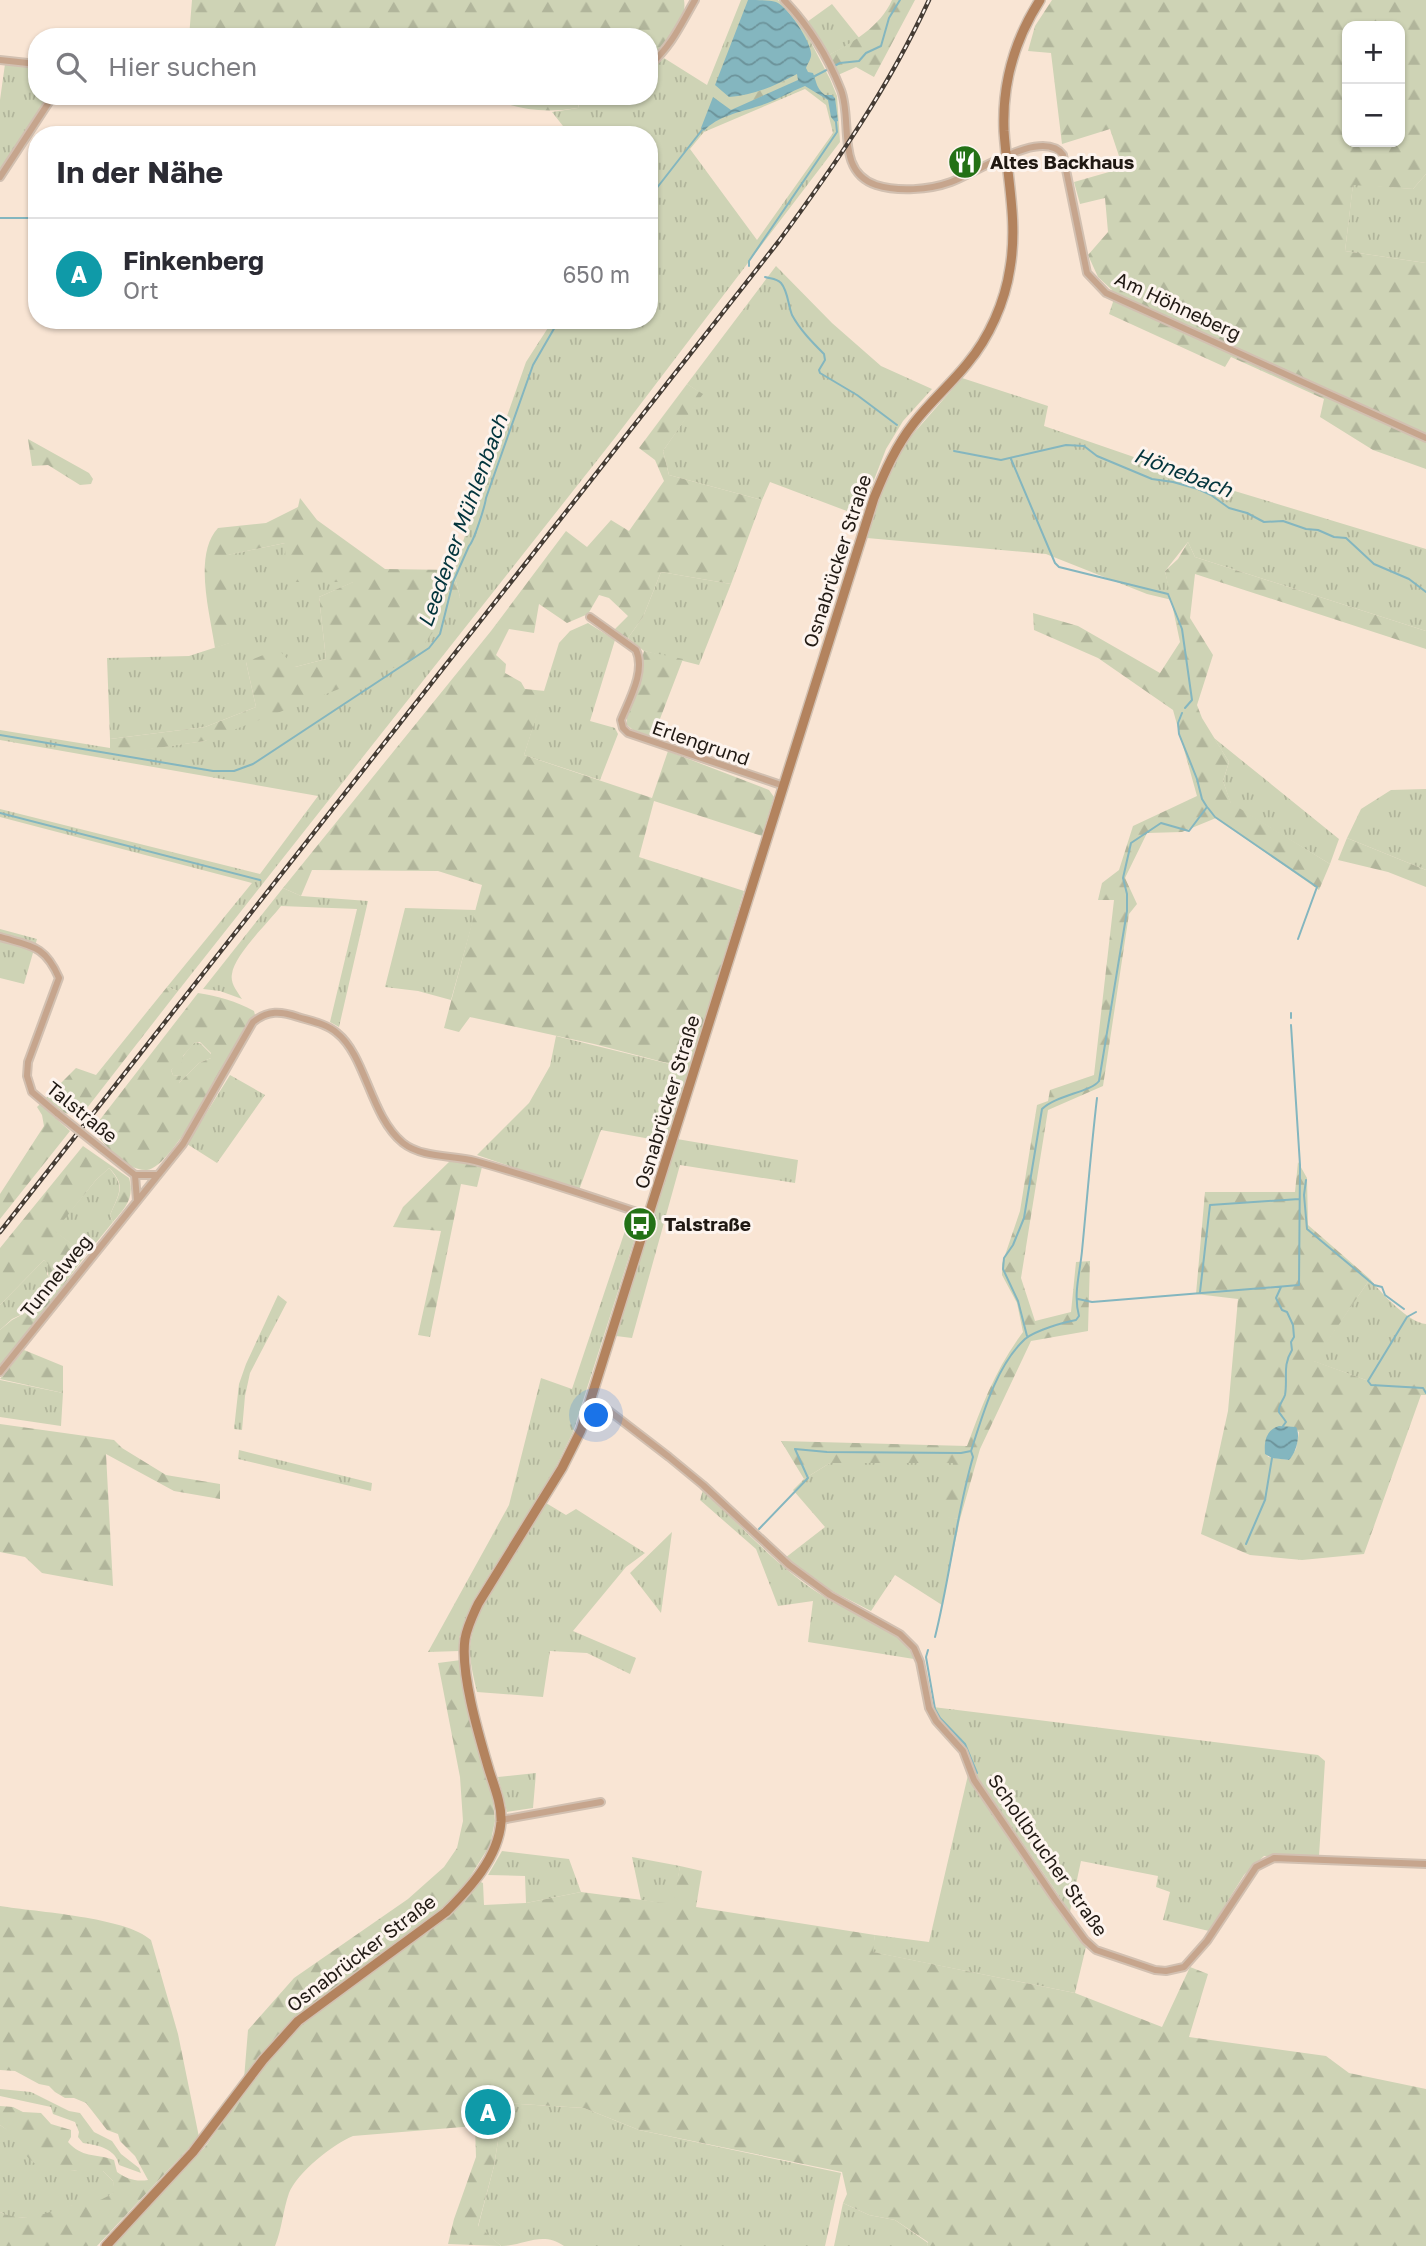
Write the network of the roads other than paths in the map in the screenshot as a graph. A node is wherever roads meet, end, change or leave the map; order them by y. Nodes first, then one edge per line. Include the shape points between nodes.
1 (695, 0) edge
2 (783, 0) edge
3 (1040, 0) edge
4 (658, 57) edge
5 (0, 60) edge
6 (28, 63) edge
7 (47, 105) edge
8 (33, 126) edge
9 (28, 134) edge
10 (1007, 156) junction
11 (0, 177) edge
12 (1426, 438) edge
13 (590, 617) dead end
14 (784, 786) junction
15 (0, 937) edge
16 (135, 1175) junction
17 (158, 1175) junction
18 (137, 1201) junction
19 (649, 1216) junction
20 (0, 1372) edge
21 (590, 1401) junction
22 (601, 1802) dead end
23 (501, 1820) junction
24 (1426, 1864) edge
25 (106, 2246) edge

1 - 4 street via 681,30
2 - 10 street via 797,14 835,77 842,93 849,157 875,184 939,186
3 - 10 main road, Osnabrücker Straße via 1027,20 1009,69 1004,108
5 - 6 street
7 - 8 street
9 - 11 street
10 - 12 street, Am Höhneberg via 1046,145 1059,149 1087,273 1106,293
10 - 14 main road, Osnabrücker Straße via 1013,223 1004,296 982,343 913,424 884,473
13 - 14 street, Erlengrund via 636,650 639,657 637,677 621,720 628,733
14 - 19 main road, Osnabrücker Straße
15 - 16 street, Talstraße, bridge via 46,954 59,978 29,1062 32,1092
16 - 17 street
16 - 18 street
17 - 18 street
17 - 19 street via 190,1134 254,1022 263,1014 286,1013 327,1026 345,1040 386,1123 416,1151 472,1161
18 - 20 street, Tunnelweg
19 - 21 main road, Osnabrücker Straße
21 - 23 main road, Osnabrücker Straße via 573,1448 478,1604 466,1639 467,1674
21 - 24 street, Schollbrucher Straße via 703,1485 789,1565 830,1595 893,1629 914,1648 936,1721 963,1751 974,1780 1096,1950 1154,1970 1184,1967 1256,1867 1274,1858
22 - 23 street
23 - 25 main road, Osnabrücker Straße via 494,1849 464,1894 423,1931 298,2021 270,2050 193,2152

